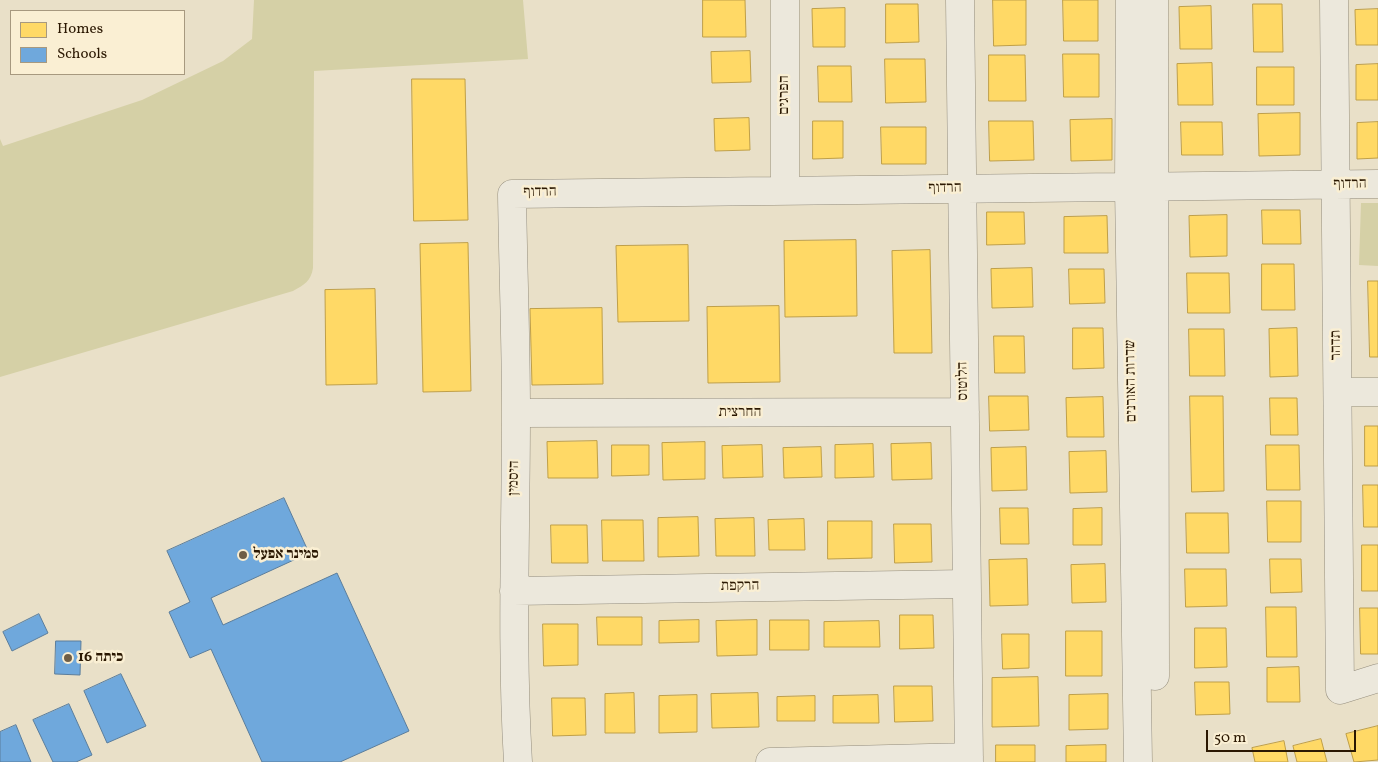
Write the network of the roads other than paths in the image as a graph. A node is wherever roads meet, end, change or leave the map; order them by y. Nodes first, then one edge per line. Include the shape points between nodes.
1 (785, 0) edge
2 (960, 0) edge
3 (1130, 0) edge
4 (1154, 0) edge
5 (1334, 0) edge
6 (1378, 184) edge
7 (1336, 185) junction
8 (1141, 187) junction
9 (962, 189) junction
10 (785, 191) junction
11 (512, 194) joint
12 (1338, 392) junction
13 (1378, 392) edge
14 (965, 412) junction
15 (516, 413) junction
16 (966, 584) junction
17 (514, 591) junction
18 (1378, 678) edge
19 (969, 760) edge
20 (518, 762) edge
21 (770, 762) edge
22 (1138, 762) edge
23 (1155, 762) edge

1 - 10 street, הפרגים
2 - 9 street, הלוטוס
3 - 8 street, שדרות האורנים
4 - 8 street, שדרות האורנים
5 - 7 street, תדהר
6 - 7 street, הרדוף
7 - 8 street, הרדוף
7 - 12 street, תדהר
8 - 9 street, הרדוף
8 - 22 street, שדרות האורנים
8 - 23 street, שדרות האורנים
9 - 10 street, הרדוף
9 - 14 street, הלוטוס
10 - 11 street, הרדוף
11 - 15 street, היסמין
12 - 13 street
12 - 18 street, תדהר via 1340,690
14 - 15 street, החרצית
14 - 16 street, הלוטוס
15 - 17 street, היסמין
16 - 17 street, הרקפת
16 - 19 street, הלוטוס
17 - 20 street, היסמין
19 - 21 street

